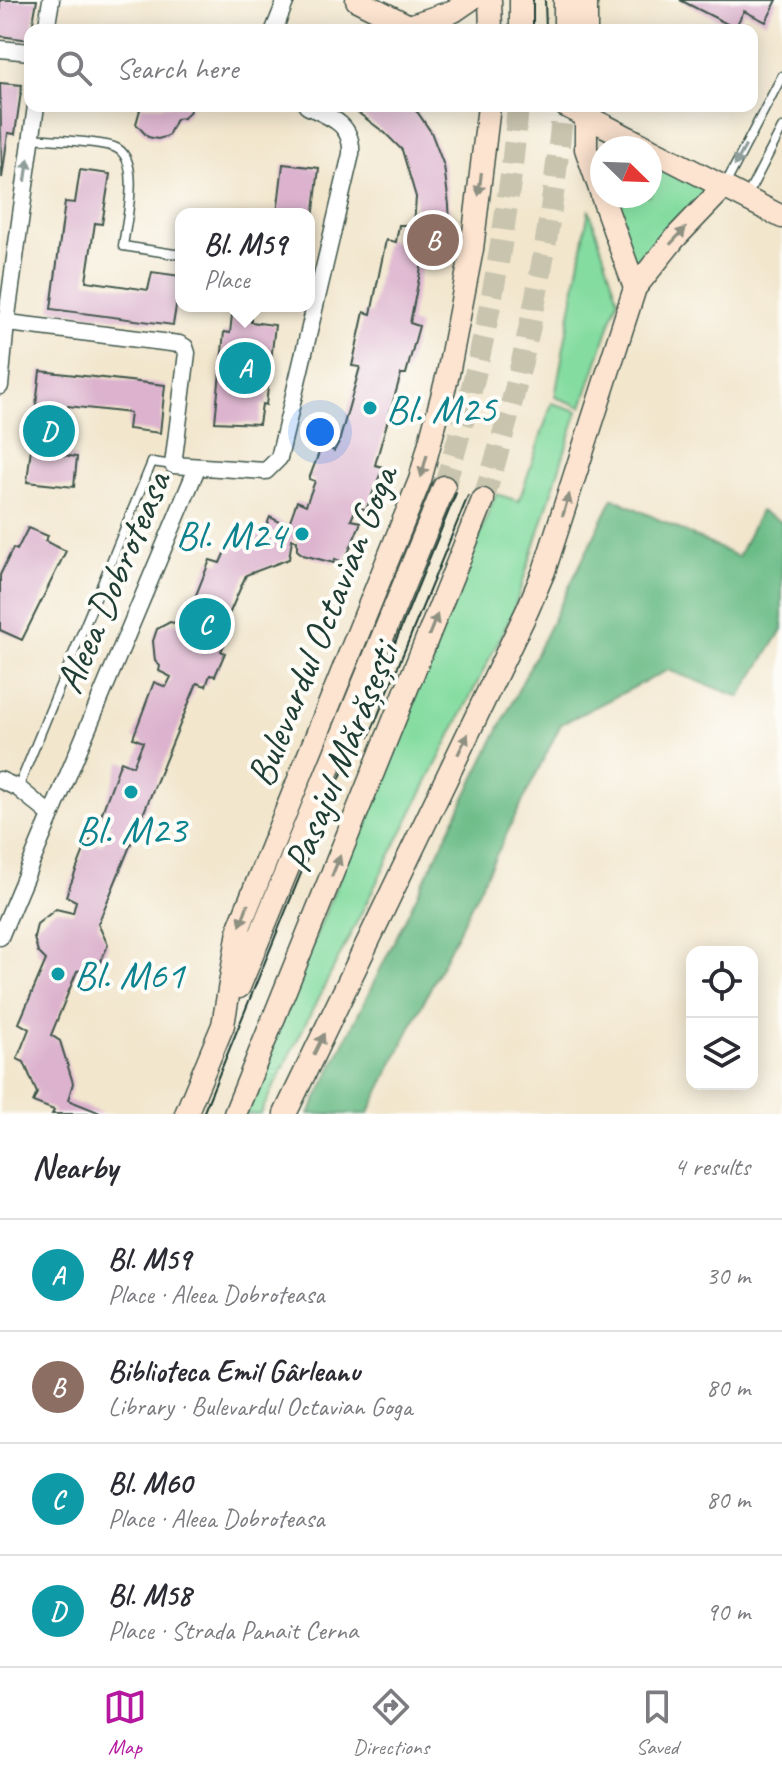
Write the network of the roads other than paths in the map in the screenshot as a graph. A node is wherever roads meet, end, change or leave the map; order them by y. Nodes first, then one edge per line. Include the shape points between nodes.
1 (51, 0) edge
2 (286, 0) edge
3 (357, 0) edge
4 (470, 0) edge
5 (490, 0) edge
6 (521, 0) edge
7 (565, 0) edge
8 (586, 0) edge
9 (47, 24) edge
10 (276, 24) edge
11 (405, 24) edge
12 (423, 24) edge
13 (491, 24) edge
14 (521, 24) edge
15 (565, 24) edge
16 (586, 24) edge
17 (0, 49) edge
18 (24, 51) edge
19 (782, 76) edge
20 (35, 112) edge
21 (320, 112) edge
22 (488, 112) edge
23 (586, 112) edge
24 (588, 112) edge
25 (782, 128) edge
26 (629, 136) edge
27 (31, 138) junction
28 (662, 155) edge
29 (590, 160) edge
30 (724, 187) junction
31 (746, 199) junction
32 (607, 208) edge
33 (782, 217) edge
34 (175, 254) edge
35 (316, 276) edge
36 (635, 288) junction
37 (309, 312) edge
38 (3, 322) edge
39 (0, 386) edge
40 (173, 465) junction
41 (197, 468) junction
42 (444, 487) tunnel mouth
43 (483, 500) tunnel mouth
44 (0, 780) edge
45 (18, 788) junction
46 (51, 815) junction
47 (0, 937) edge
48 (223, 1025) junction
49 (186, 1114) edge
50 (235, 1114) edge
51 (285, 1114) edge

1 - 9 street
2 - 10 street
3 - 11 street
4 - 12 street
5 - 13 street
6 - 14 street
7 - 15 street
8 - 16 street
17 - 18 street
19 -> 30 lane
20 - 27 street
21 - 35 street, Aleea Dobroteasa via 341,122 352,144
22 -> 48 street, Bulevardul Octavian Goga via 472,249 448,374 420,480 240,925
23 - 29 street
24 - 26 street
25 - 31 lane
27 - 34 lane via 115,147 127,156 132,173 123,246
38 -> 27 street
28 - 30 street
30 - 31 street
36 -> 30 street
31 - 33 street
32 - 36 street
51 -> 36 street via 527,611
37 - 41 street, Aleea Dobroteasa via 279,458 266,471
38 - 39 street
38 - 40 street via 185,347
40 - 41 street
40 - 45 lane via 152,462
41 - 46 street, Aleea Dobroteasa
42 - 48 street, Pasajul Mărășești
50 -> 43 street, Pasajul Mărășești
44 - 45 street
45 - 46 street
46 - 47 street, Aleea Dobroteasa
48 - 49 street, Bulevardul Octavian Goga

